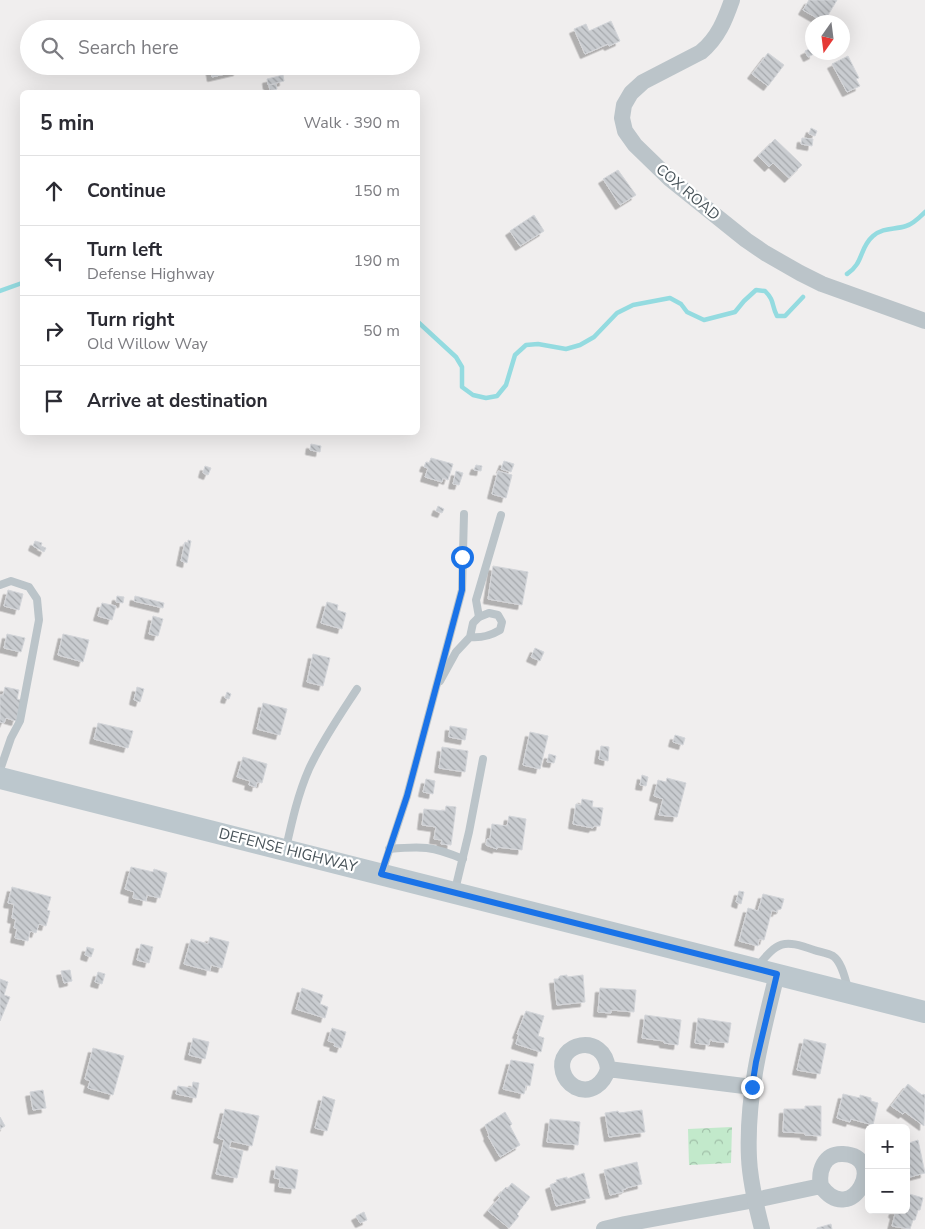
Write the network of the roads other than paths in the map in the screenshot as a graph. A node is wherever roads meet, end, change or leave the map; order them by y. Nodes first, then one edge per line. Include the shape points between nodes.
1 (732, 0) edge
2 (925, 321) edge
3 (464, 514) dead end
4 (501, 515) dead end
5 (0, 585) edge
6 (479, 617) junction
7 (470, 637) junction
8 (357, 689) dead end
9 (436, 690) junction
10 (483, 759) dead end
11 (0, 770) edge
12 (0, 778) edge
13 (389, 849) junction
14 (285, 850) junction
15 (463, 859) junction
16 (381, 874) junction
17 (454, 892) junction
18 (767, 971) junction
19 (850, 992) junction
20 (925, 1012) edge
21 (608, 1069) dead end
22 (752, 1087) junction
23 (822, 1186) dead end
24 (755, 1200) junction
25 (604, 1229) edge
26 (762, 1229) edge

1 - 2 street, COX ROAD via 720,30 701,52 643,82 631,93 622,112 625,131 670,179 765,253 822,284
3 - 9 lane via 462,590
4 - 6 lane via 476,600
5 - 11 lane via 11,581 28,587 37,599 39,620 20,721
6 - 7 lane via 473,623
6 - 7 lane via 489,613 498,615 502,622 500,630 491,636
7 - 9 lane via 456,652
8 - 14 lane via 309,769
9 - 13 lane
10 - 15 lane
12 - 14 main road, DEFENSE HIGHWAY
13 - 15 lane via 418,846
13 - 16 lane
14 - 16 main road, DEFENSE HIGHWAY
15 - 17 lane
16 - 17 main road, DEFENSE HIGHWAY
17 - 18 main road, DEFENSE HIGHWAY
18 - 19 main road, DEFENSE HIGHWAY
18 - 19 lane via 768,954 778,945 793,942 834,956
18 - 22 street
19 - 20 main road, DEFENSE HIGHWAY
21 - 22 street
22 - 24 street via 749,1159
23 - 24 street
24 - 25 street
24 - 26 street

